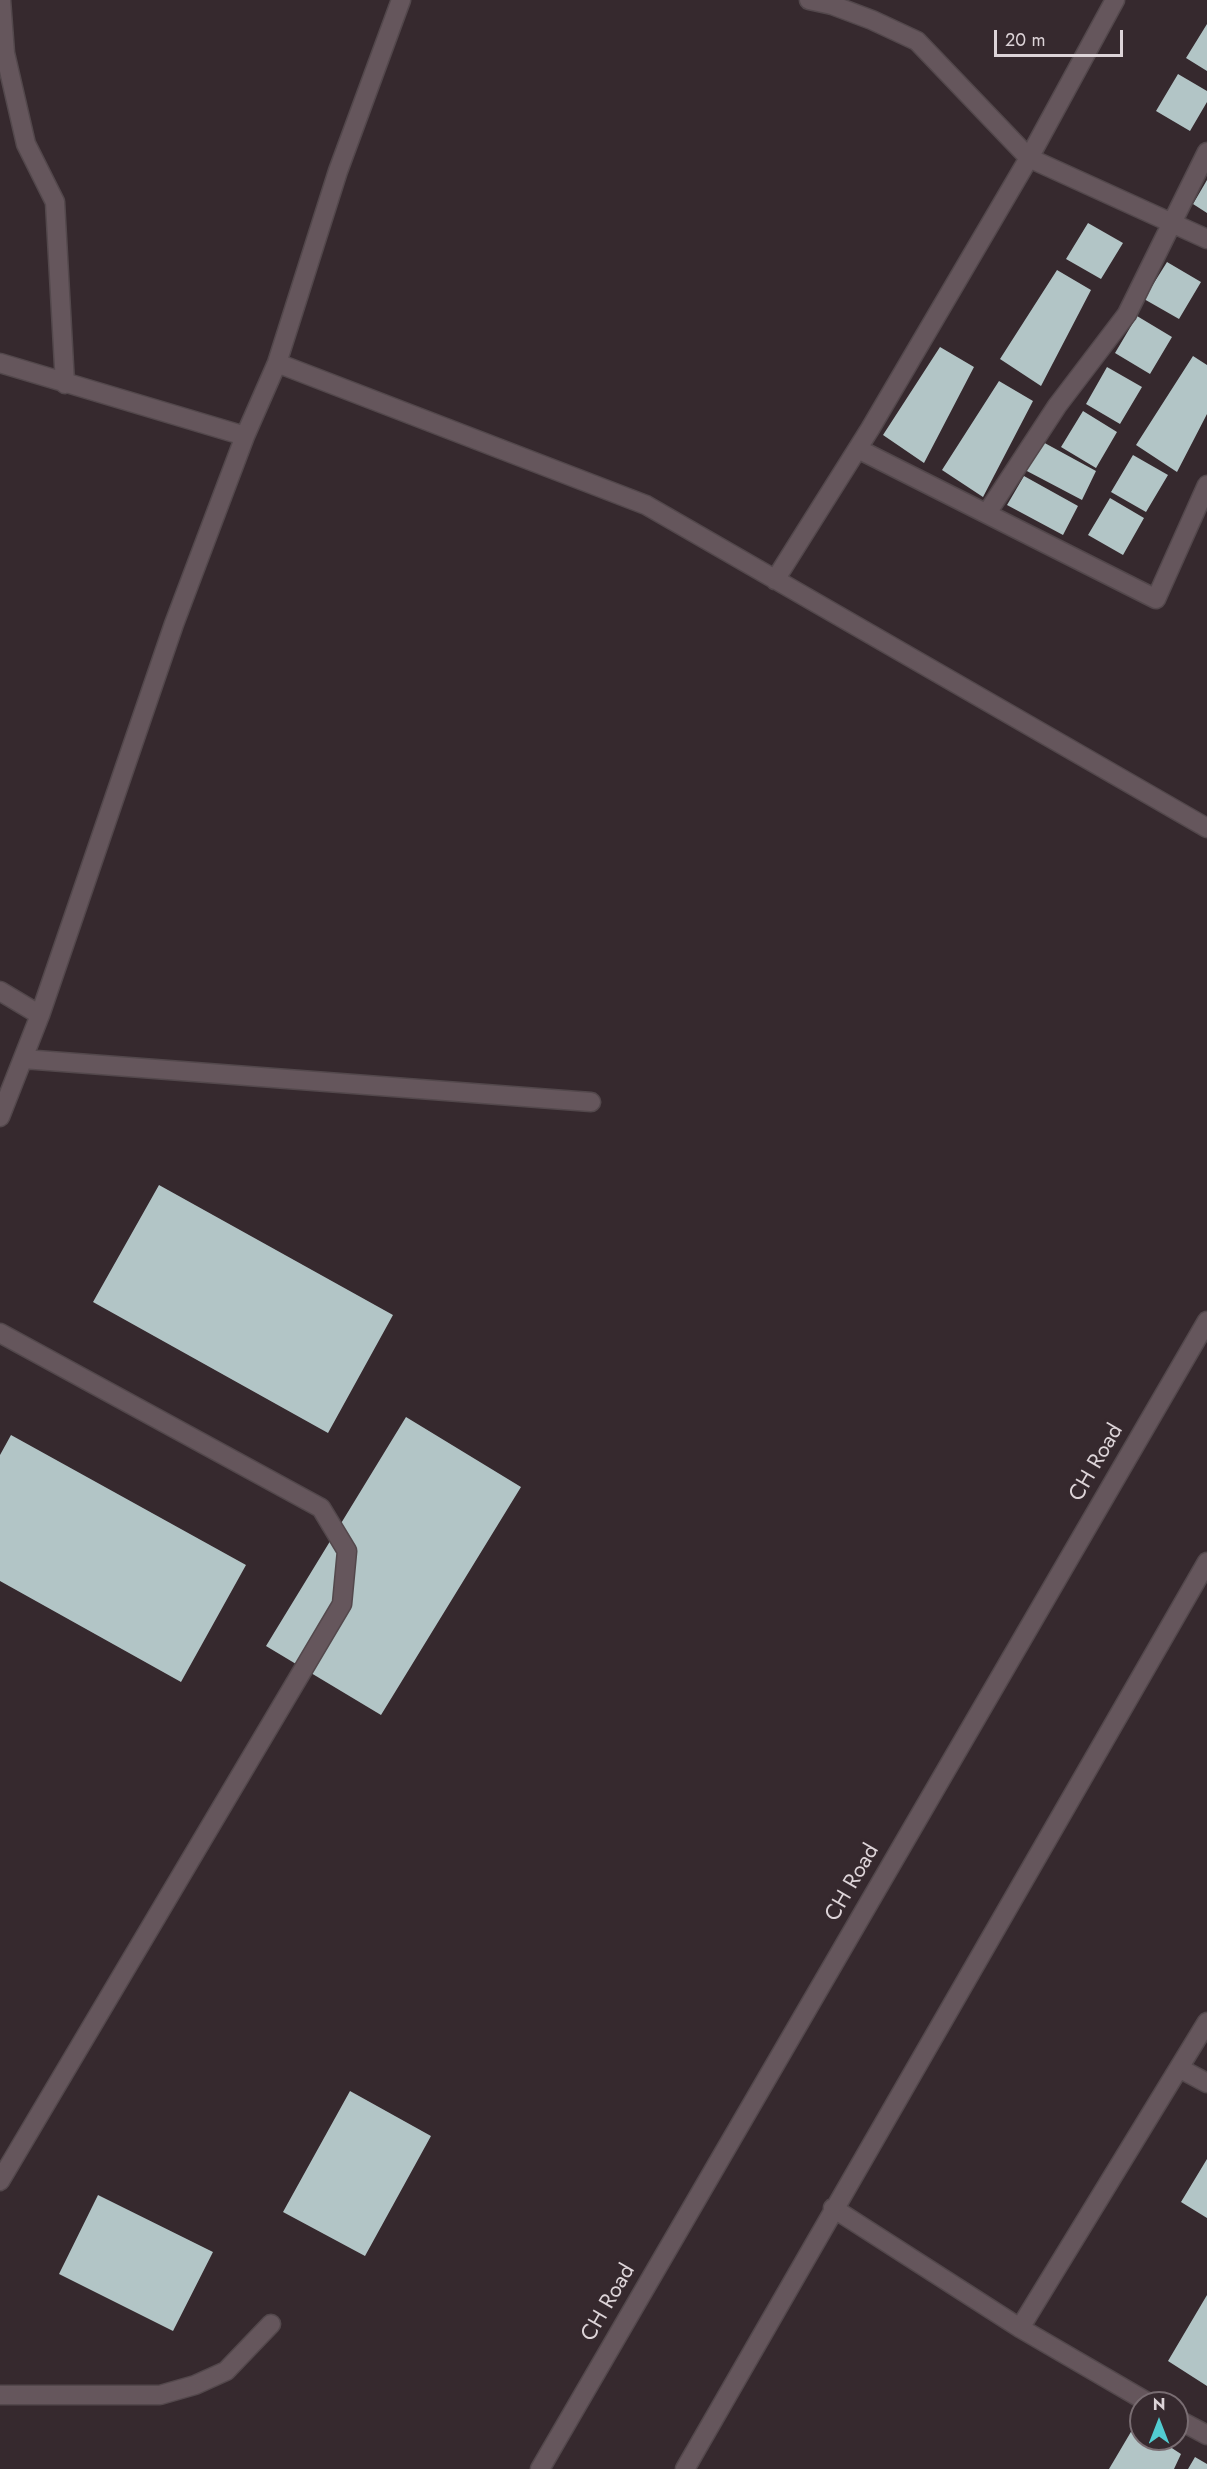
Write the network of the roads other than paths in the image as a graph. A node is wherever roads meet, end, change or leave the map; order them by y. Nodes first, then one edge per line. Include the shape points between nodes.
1 (1, 0) edge
2 (401, 0) edge
3 (809, 0) edge
4 (1115, 0) edge
5 (1207, 152) edge
6 (1029, 158) junction
7 (1171, 223) junction
8 (1207, 239) edge
9 (0, 363) edge
10 (277, 363) junction
11 (65, 384) junction
12 (245, 436) junction
13 (858, 450) junction
14 (1207, 485) edge
15 (987, 513) junction
16 (775, 580) junction
17 (1207, 828) edge
18 (0, 991) edge
19 (40, 1015) junction
20 (22, 1059) junction
21 (591, 1102) dead end
22 (0, 1117) edge
23 (1205, 1328) edge
24 (0, 1333) edge
25 (1207, 1563) edge
26 (1207, 2022) edge
27 (1179, 2068) junction
28 (1207, 2084) edge
29 (0, 2181) edge
30 (833, 2208) junction
31 (271, 2324) dead end
32 (1020, 2328) junction
33 (1129, 2391) edge
34 (0, 2396) edge
35 (1189, 2425) edge
36 (1207, 2435) edge
37 (540, 2469) edge
38 (685, 2469) edge

1 - 11 street via 5,53 26,144 55,202
2 - 10 street via 338,171
3 - 6 street via 872,20 917,41
4 - 6 street
5 - 7 street
6 - 7 street
6 - 13 street
7 - 8 street
7 - 15 street via 1127,314 1057,406
9 - 11 street
10 - 12 street
10 - 16 street via 646,505
11 - 12 street
12 - 19 street via 174,624
13 - 15 street
13 - 16 street
14 - 15 street via 1156,599
16 - 17 street
18 - 19 street
19 - 20 street
20 - 21 street
20 - 22 street
23 - 37 street, CH Road
24 - 29 street via 321,1508 347,1551 342,1604
25 - 30 street
26 - 27 street
27 - 28 street
27 - 32 street
30 - 32 street
30 - 38 street
31 - 34 street via 226,2371 160,2395
32 - 33 street
35 - 36 street

